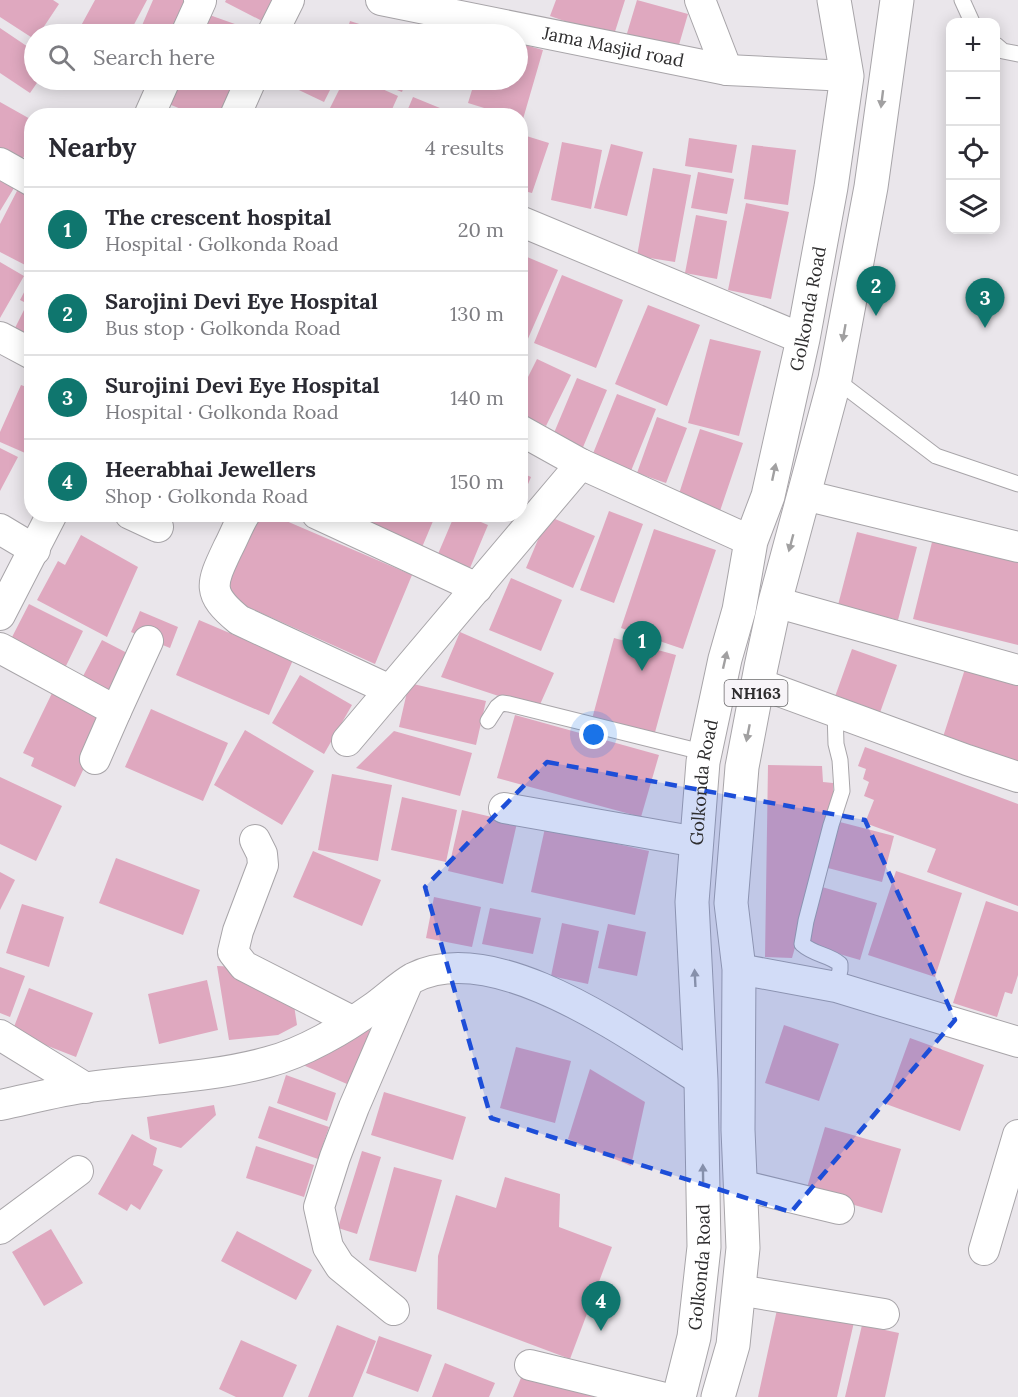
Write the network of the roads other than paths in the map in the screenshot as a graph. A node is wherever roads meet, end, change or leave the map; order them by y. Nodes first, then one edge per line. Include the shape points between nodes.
1 (199, 0) edge
2 (289, 0) edge
3 (381, 0) edge
4 (700, 0) edge
5 (834, 0) edge
6 (851, 0) edge
7 (889, 0) edge
8 (897, 0) edge
9 (962, 0) edge
10 (970, 18) edge
11 (191, 24) edge
12 (278, 24) edge
13 (500, 24) edge
14 (528, 30) edge
15 (1000, 48) edge
16 (1018, 54) edge
17 (887, 62) junction
18 (727, 70) junction
19 (847, 76) junction
20 (161, 90) edge
21 (249, 90) edge
22 (153, 108) edge
23 (244, 108) edge
24 (0, 163) edge
25 (24, 176) edge
26 (528, 224) edge
27 (0, 337) edge
28 (803, 339) junction
29 (24, 350) edge
30 (835, 378) junction
31 (528, 435) edge
32 (580, 464) junction
33 (1018, 484) edge
34 (804, 495) junction
35 (48, 522) edge
36 (147, 522) edge
37 (241, 522) edge
38 (334, 522) edge
39 (158, 527) dead end
40 (0, 529) edge
41 (751, 541) junction
42 (1018, 547) edge
43 (35, 550) junction
44 (477, 588) junction
45 (775, 602) junction
46 (0, 615) edge
47 (148, 641) dead end
48 (0, 648) edge
49 (1018, 670) edge
50 (757, 683) junction
51 (390, 690) junction
52 (116, 711) junction
53 (835, 712) junction
54 (488, 721) dead end
55 (347, 741) dead end
56 (706, 753) junction
57 (95, 759) dead end
58 (1018, 777) edge
59 (504, 808) dead end
60 (255, 840) dead end
61 (697, 842) junction
62 (739, 969) junction
63 (409, 981) junction
64 (836, 987) junction
65 (352, 1021) junction
66 (0, 1035) edge
67 (1018, 1042) edge
68 (701, 1080) junction
69 (86, 1088) junction
70 (0, 1105) edge
71 (1018, 1135) edge
72 (78, 1171) dead end
73 (740, 1185) junction
74 (839, 1209) dead end
75 (0, 1229) edge
76 (984, 1250) dead end
77 (738, 1290) junction
78 (394, 1310) dead end
79 (884, 1314) dead end
80 (530, 1365) dead end
81 (661, 1397) edge
82 (679, 1397) edge
83 (718, 1397) edge

1 - 11 street
2 - 12 street
3 - 13 street, Jama Masjid road
4 - 18 street
5 - 19 highway, Golkonda Road / NH163
6 - 19 highway
7 - 17 highway
8 - 17 highway, Golkonda Road / NH163
9 - 10 lane
14 - 18 street, Jama Masjid road
15 - 16 lane
17 -> 30 highway, Golkonda Road / NH163 via 871,187
18 - 19 street, Jama Masjid road
19 - 28 highway, Golkonda Road / NH163
20 - 22 street
21 - 23 street
24 - 25 street
26 - 28 street
27 - 29 street
41 -> 28 highway, Golkonda Road / NH163 via 768,496
30 - 33 lane via 936,456
30 - 34 highway, Golkonda Road / NH163
31 - 32 street
32 - 41 street
32 - 44 street
34 - 42 street
34 -> 45 highway, Golkonda Road / NH163
35 - 43 street
36 - 39 street
37 - 51 street via 215,575 213,586 224,608 239,621
38 - 44 street
40 - 43 street
56 -> 41 highway, Golkonda Road / NH163
43 - 46 street
44 - 51 street
45 - 49 street
45 - 50 highway, Golkonda Road / NH163
47 - 52 street
48 - 52 street
50 - 53 street
50 -> 62 highway, Golkonda Road / NH163 via 742,767 731,903
51 - 55 street
52 - 57 street
53 - 58 street
53 - 64 lane via 842,791 802,944 840,964
54 - 56 lane via 497,707 509,704
56 - 61 highway, Golkonda Road / NH163
59 - 61 street
60 - 65 street via 263,865 233,952 244,966
68 -> 61 highway, Golkonda Road / NH163 via 692,903
62 - 64 street
62 - 73 highway, Golkonda Road / NH163
63 - 65 street
63 - 68 street via 439,969 479,969 513,976 600,1018
63 - 78 street via 354,1107 319,1207 328,1247 340,1266
64 - 67 street
65 - 69 street via 305,1048 270,1062 222,1072
66 - 69 street
82 -> 68 highway, Golkonda Road / NH163 via 694,1337 704,1246
69 - 70 street
71 - 76 street
72 - 75 street
73 - 74 street
73 - 77 highway, Golkonda Road / NH163 via 743,1248
77 - 79 street
77 - 83 highway, Golkonda Road / NH163 via 733,1345
80 - 81 street

